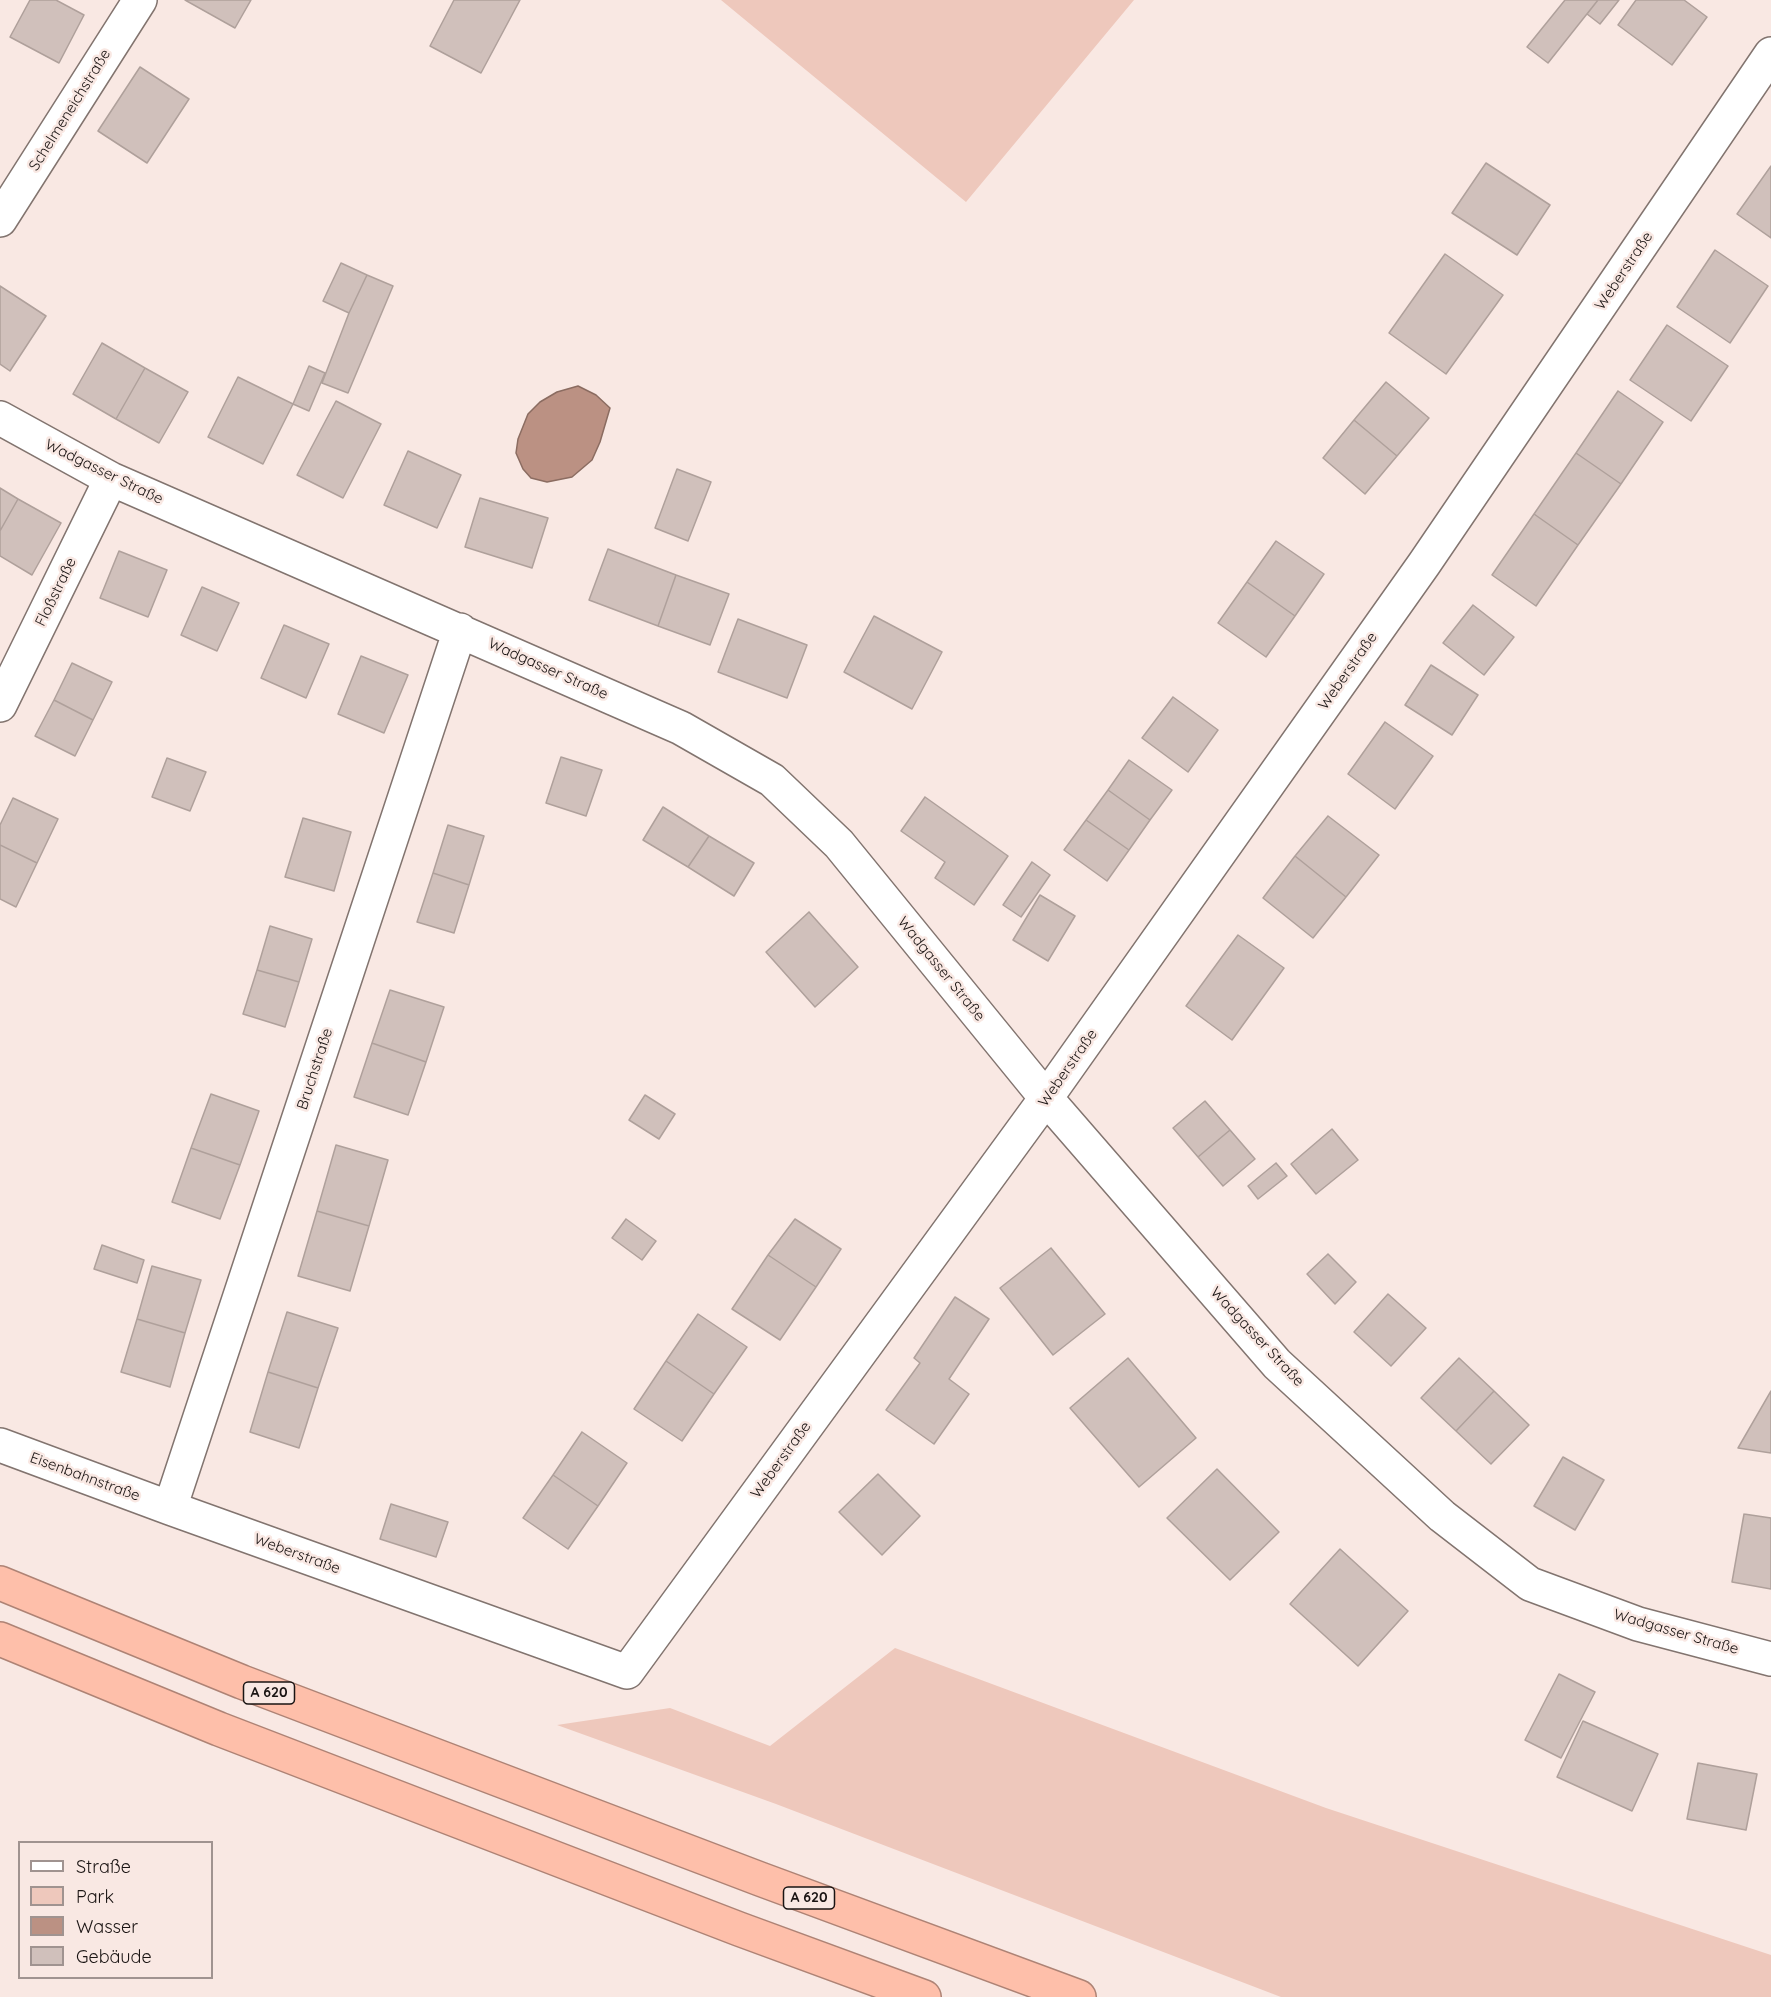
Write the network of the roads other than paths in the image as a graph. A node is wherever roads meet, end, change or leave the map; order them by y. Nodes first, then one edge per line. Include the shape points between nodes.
1 (140, 0) edge
2 (1771, 54) edge
3 (0, 220) edge
4 (0, 418) edge
5 (111, 479) junction
6 (460, 630) junction
7 (0, 705) edge
8 (1046, 1098) junction
9 (0, 1445) edge
10 (170, 1508) junction
11 (0, 1583) edge
12 (0, 1639) edge
13 (1771, 1659) edge
14 (924, 1997) edge
15 (1079, 1997) edge

1 - 3 street, Schelmeneichstraße
2 - 8 street, Weberstraße via 1424,564
4 - 5 street, Wadgasser Straße
5 - 6 street, Wadgasser Straße
5 - 7 street, Floßstraße
6 - 8 street, Wadgasser Straße via 681,728 772,780 839,844
6 - 10 street, Bruchstraße
8 - 10 street, Weberstraße via 627,1672
8 - 13 street, Wadgasser Straße via 1277,1364 1442,1516 1530,1584 1638,1624
9 - 10 street, Eisenbahnstraße
11 - 15 highway, A 620 via 264,1691
12 - 14 highway via 219,1729

